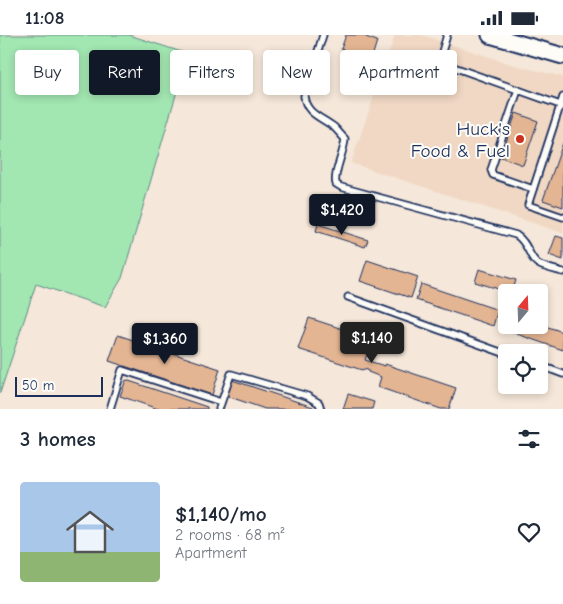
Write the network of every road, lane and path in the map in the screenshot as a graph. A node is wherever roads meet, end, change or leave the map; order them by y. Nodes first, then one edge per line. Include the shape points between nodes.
1 (324, 35) edge
2 (447, 35) edge
3 (490, 35) edge
4 (563, 56) edge
5 (518, 90) junction
6 (563, 97) edge
7 (562, 106) edge
8 (533, 189) junction
9 (563, 217) edge
10 (563, 272) edge
11 (348, 297) dead end
12 (498, 351) edge
13 (548, 368) edge
14 (563, 374) edge
15 (221, 402) junction
16 (110, 409) edge
17 (219, 409) edge
18 (320, 409) edge

1 - 10 lane via 304,96 305,105 345,139 336,184 516,235 524,240 539,265
2 - 5 lane via 441,55 448,65
3 - 4 main road
5 - 7 lane
5 - 8 lane via 491,170 493,175
6 - 7 lane
7 - 8 lane
8 - 9 lane via 528,205
11 - 12 lane
13 - 14 lane
15 - 16 lane via 122,370
15 - 17 lane
15 - 18 lane via 231,374 307,396 319,403

